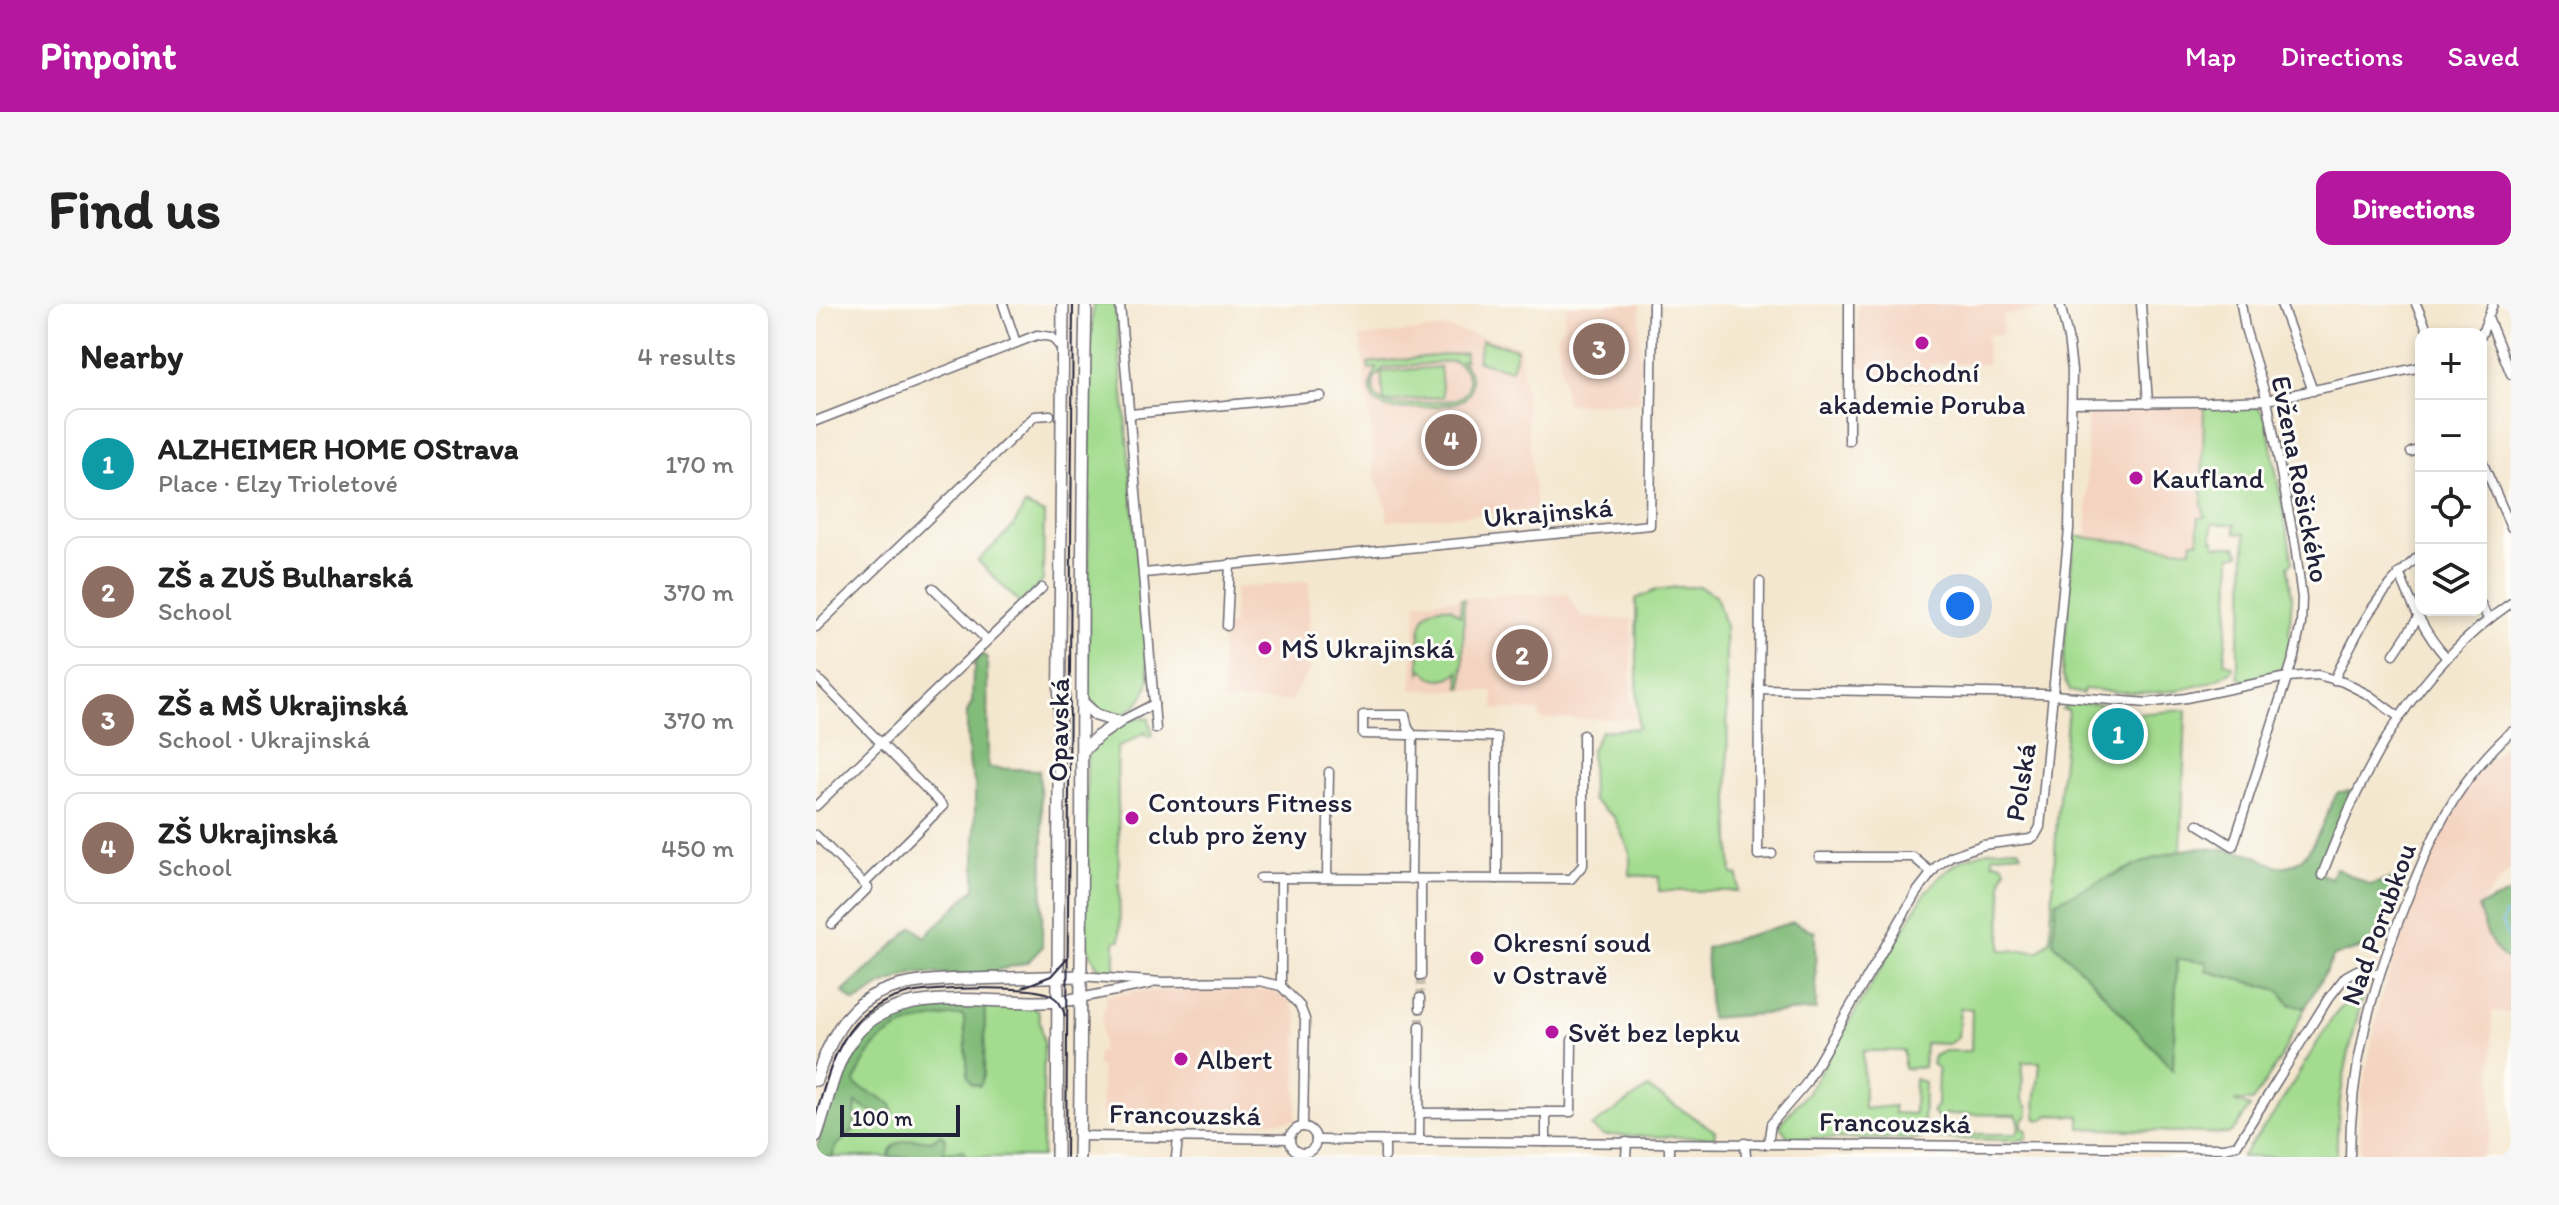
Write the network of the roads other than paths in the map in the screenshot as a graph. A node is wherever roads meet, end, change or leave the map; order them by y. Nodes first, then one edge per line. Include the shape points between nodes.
1 (1003, 304) edge
2 (1063, 304) edge
3 (1086, 304) edge
4 (1120, 304) edge
5 (1653, 304) edge
6 (1849, 304) edge
7 (2060, 304) edge
8 (2141, 304) edge
9 (2241, 304) edge
10 (2281, 304) edge
11 (2416, 304) edge
12 (2493, 304) edge
13 (2488, 318) junction
14 (2426, 328) edge
15 (2484, 328) edge
16 (1016, 343) junction
17 (1063, 354) junction
18 (2415, 368) edge
19 (2511, 374) edge
20 (2313, 391) junction
21 (1321, 396) dead end
22 (2267, 400) junction
23 (2072, 403) junction
24 (2148, 403) junction
25 (1130, 414) junction
26 (1050, 415) dead end
27 (816, 421) edge
28 (1849, 441) dead end
29 (2487, 472) edge
30 (2509, 524) edge
31 (2415, 559) edge
32 (1230, 564) junction
33 (1144, 573) junction
34 (2399, 573) junction
35 (1760, 582) dead end
36 (933, 588) dead end
37 (1042, 588) dead end
38 (2511, 603) edge
39 (2487, 616) edge
40 (2418, 618) junction
41 (2488, 619) junction
42 (1227, 626) dead end
43 (816, 627) edge
44 (987, 640) junction
45 (2394, 654) dead end
46 (2446, 657) junction
47 (816, 677) edge
48 (2287, 677) junction
49 (2334, 680) junction
50 (1759, 689) junction
51 (2053, 694) junction
52 (1083, 703) junction
53 (1154, 704) junction
54 (2399, 717) junction
55 (1119, 722) junction
56 (1156, 729) dead end
57 (2511, 732) edge
58 (1413, 735) junction
59 (1583, 735) dead end
60 (882, 744) junction
61 (1082, 752) junction
62 (1329, 772) dead end
63 (816, 806) edge
64 (2198, 824) dead end
65 (816, 835) edge
66 (1772, 854) dead end
67 (1819, 857) dead end
68 (1931, 872) junction
69 (2322, 875) dead end
70 (1260, 878) dead end
71 (1281, 878) junction
72 (1327, 878) junction
73 (1411, 879) junction
74 (1421, 879) junction
75 (1497, 879) junction
76 (864, 884) junction
77 (832, 924) dead end
78 (2378, 974) junction
79 (1068, 976) junction
80 (1421, 976) tunnel mouth
81 (1163, 982) junction
82 (1281, 986) junction
83 (1080, 998) junction
84 (1062, 1002) junction
85 (1420, 1026) tunnel mouth
86 (1572, 1040) dead end
87 (816, 1080) edge
88 (1546, 1112) junction
89 (1420, 1113) junction
90 (1303, 1127) junction
91 (816, 1136) edge
92 (1079, 1136) junction
93 (1178, 1138) junction
94 (1290, 1139) junction
95 (1316, 1140) junction
96 (1385, 1141) junction
97 (1419, 1141) junction
98 (1546, 1142) junction
99 (1627, 1142) junction
100 (1669, 1143) junction
101 (1745, 1143) junction
102 (1768, 1144) junction
103 (1856, 1145) junction
104 (2237, 1145) junction
105 (2075, 1152) edge
106 (1307, 1155) edge
107 (1057, 1157) edge
108 (1079, 1157) edge
109 (1176, 1157) edge
110 (1385, 1157) edge
111 (1626, 1157) edge
112 (1669, 1157) edge
113 (1746, 1157) edge
114 (1856, 1157) edge
115 (2228, 1157) edge
116 (2350, 1157) edge

1 - 16 street
2 - 17 main road, Opavská
3 - 52 main road, Opavská
4 - 25 street
5 - 32 street, Ukrajinská via 1650,525
6 - 28 street
7 - 23 street, Polská
8 - 24 street
9 - 22 street, Evžena Rošického
10 - 20 street
11 - 14 street
12 - 13 street
13 - 15 street
13 - 19 street
16 - 17 street via 1045,334 1057,341
16 - 27 street
17 - 79 main road, Opavská
18 - 20 street
20 - 22 street
21 - 25 street
22 - 24 street
22 - 48 street, Evžena Rošického via 2301,583 2301,624
23 - 24 street
23 - 51 street, Polská via 2069,529
25 - 33 street
26 - 43 street via 1035,416
29 - 30 street
31 - 34 street
32 - 33 street, Ukrajinská
32 - 42 street
33 - 53 street
34 - 40 street
34 - 49 street via 2373,604
35 - 50 street
36 - 44 street
37 - 44 street
38 - 41 street
39 - 41 street
40 - 45 street
40 - 46 street
41 - 46 street
44 - 60 street
46 - 54 street
47 - 60 street
48 - 49 street
48 - 51 street via 2147,703
48 - 64 street, Evžena Rošického via 2233,846
49 - 54 street via 2369,695
50 - 51 street
50 - 66 street via 1758,855
51 - 68 street, Polská via 2037,834 1969,848
52 - 55 main road via 1096,715
52 - 61 main road, Opavská
53 - 55 street
53 - 56 street
54 - 69 street via 2338,831
55 - 61 main road
57 - 78 street, Nad Porubkou via 2474,769 2446,810
58 - 58 street via 1405,715 1363,715 1363,734
58 - 73 street
58 - 75 street via 1497,737
59 - 75 street via 1581,868 1571,879
60 - 63 street
60 - 76 street via 943,806
61 - 79 main road, Opavská
62 - 72 street
65 - 76 street
67 - 68 street via 1913,857
68 - 102 street, Polská via 1805,1085 1771,1124
70 - 71 street
71 - 72 street
71 - 82 street
72 - 73 street
73 - 74 street
74 - 75 street
74 - 80 street
76 - 77 street via 868,888
78 - 104 street via 2357,970 2335,989
78 - 116 street, Nad Porubkou via 2355,1072
79 - 81 street
79 - 83 main road, Opavská
79 - 84 main road, Opavská
79 - 87 main road via 924,980 887,988 842,1022
81 - 82 street via 1259,981
81 - 83 street
82 - 90 street, Francouzská via 1305,1019
83 - 84 main road
83 - 92 main road, Opavská
84 - 91 main road via 926,1001 874,1016 845,1052
84 - 107 main road, Opavská
85 - 89 street
86 - 88 street via 1571,1112
88 - 89 street
88 - 98 street
89 - 97 street
90 - 94 street
90 - 95 street
92 - 93 street, Francouzská
92 - 108 main road, Opavská
93 - 94 street, Francouzská
93 - 109 street
94 - 106 street via 1296,1151
95 - 96 street, Francouzská
95 - 106 street
96 - 97 street, Francouzská
96 - 110 street
97 - 98 street, Francouzská
98 - 99 street, Francouzská
99 - 100 street, Francouzská
99 - 111 street
100 - 101 street, Francouzská
100 - 112 street
101 - 102 street, Francouzská
101 - 113 street
102 - 103 street, Francouzská
103 - 105 street, Francouzská
103 - 114 street
104 - 105 street, Francouzská
104 - 115 street

